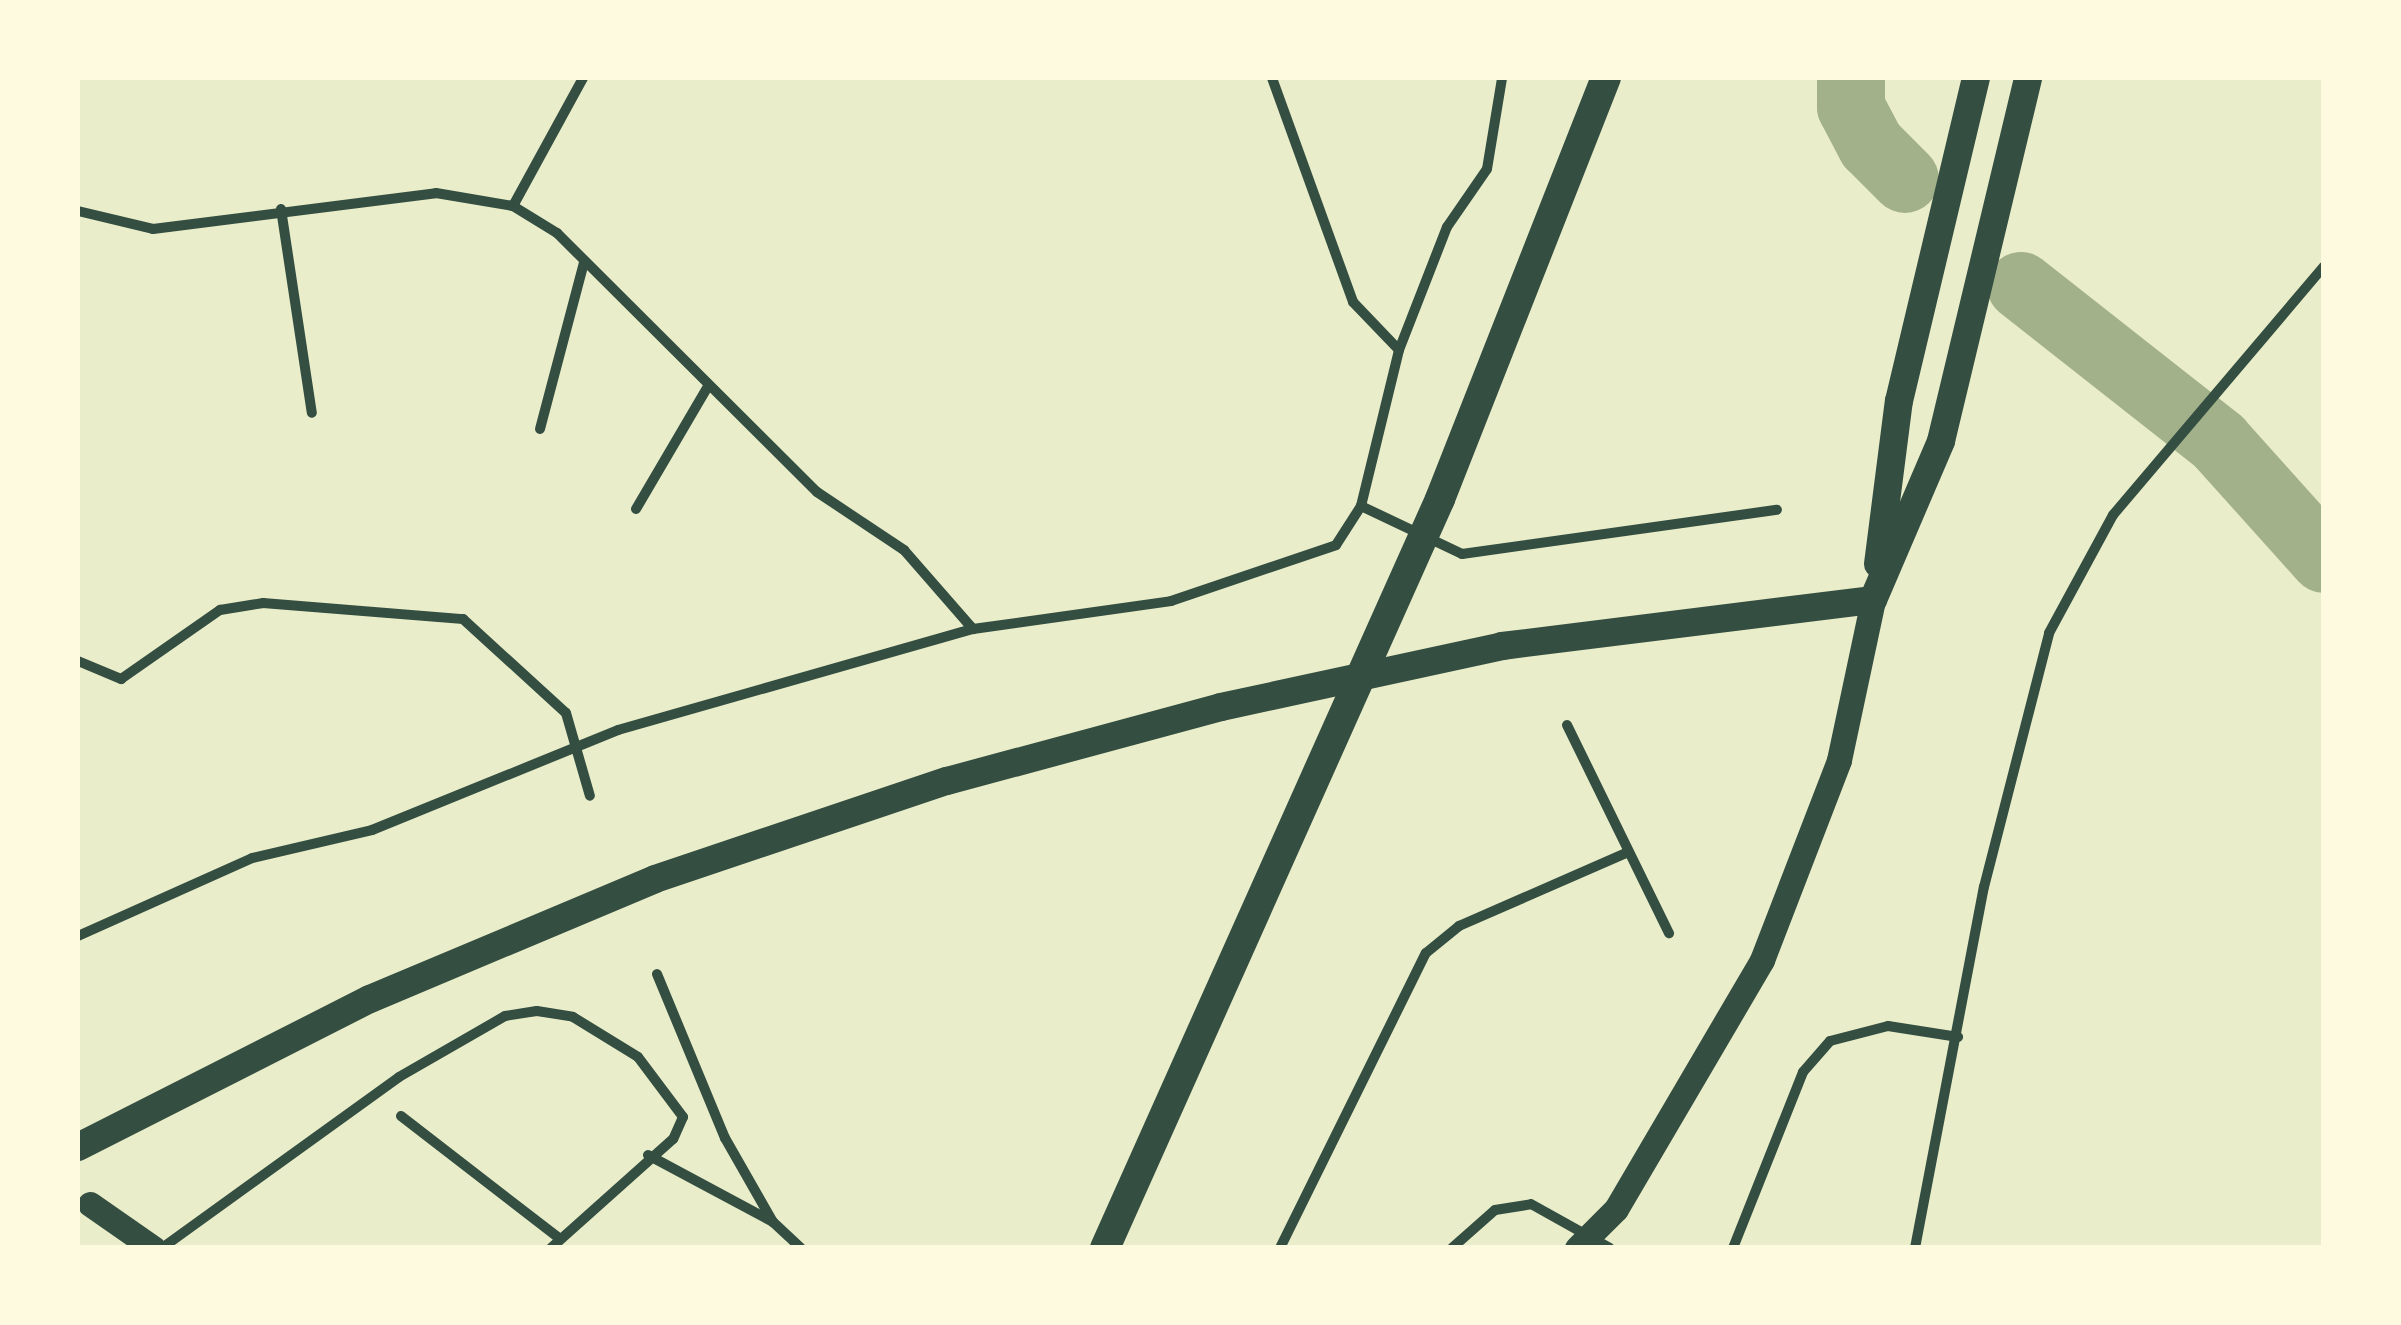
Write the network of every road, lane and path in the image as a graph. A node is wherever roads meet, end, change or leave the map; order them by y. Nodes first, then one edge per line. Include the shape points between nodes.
1 (583, 78) edge
2 (1272, 78) edge
3 (1502, 78) edge
4 (1606, 78) edge
5 (1976, 78) edge
6 (2028, 78) edge
7 (513, 206) junction
8 (281, 210) junction
9 (78, 211) edge
10 (584, 262) junction
11 (2324, 266) edge
12 (1399, 350) junction
13 (707, 388) junction
14 (312, 413) dead end
15 (540, 429) dead end
16 (1361, 506) junction
17 (636, 510) dead end
18 (1777, 510) dead end
19 (1873, 600) junction
20 (973, 628) junction
21 (78, 661) edge
22 (1566, 725) dead end
23 (576, 746) junction
24 (590, 796) dead end
25 (1626, 853) junction
26 (1669, 933) dead end
27 (78, 936) edge
28 (657, 974) dead end
29 (1958, 1036) junction
30 (402, 1116) dead end
31 (78, 1147) edge
32 (648, 1155) junction
33 (90, 1204) dead end
34 (773, 1222) junction
35 (560, 1238) junction
36 (154, 1248) edge
37 (162, 1248) edge
38 (551, 1248) edge
39 (801, 1248) edge
40 (1105, 1248) edge
41 (1280, 1248) edge
42 (1452, 1248) edge
43 (1577, 1248) edge
44 (1610, 1248) edge
45 (1733, 1248) edge
46 (1914, 1248) edge

1 - 7 street
2 - 12 street via 1353,302
3 - 12 street via 1487,169 1454,213
4 - 40 highway via 1440,500
5 - 19 highway via 1899,402
6 - 19 highway via 1941,441
7 - 8 street via 436,193
7 - 10 street
8 - 9 street via 152,229
8 - 14 street
10 - 13 street
10 - 15 street
11 - 29 street via 2113,515 2049,634
12 - 16 street
13 - 17 street
13 - 20 street via 817,492 904,550
16 - 18 street via 1462,554
16 - 20 street via 1336,545 1172,601
19 - 31 highway via 1502,646 1221,707 948,782 620,894 370,999
19 - 43 main road via 1839,760 1762,960 1616,1209
20 - 23 street
21 - 23 street via 120,679 220,610 262,603 463,618 566,713
22 - 25 street
23 - 24 street
23 - 27 street via 372,830 252,858
25 - 26 street
25 - 41 street via 1458,926 1426,953
28 - 34 street via 725,1138
29 - 45 street via 1888,1026 1830,1041 1803,1072
29 - 46 street
30 - 35 street
32 - 34 street
32 - 35 street
32 - 37 street via 672,1139 683,1117 638,1057 573,1017 505,1016 399,1077
33 - 36 main road
34 - 39 street
35 - 38 street
42 - 44 street via 1495,1210 1555,1211

